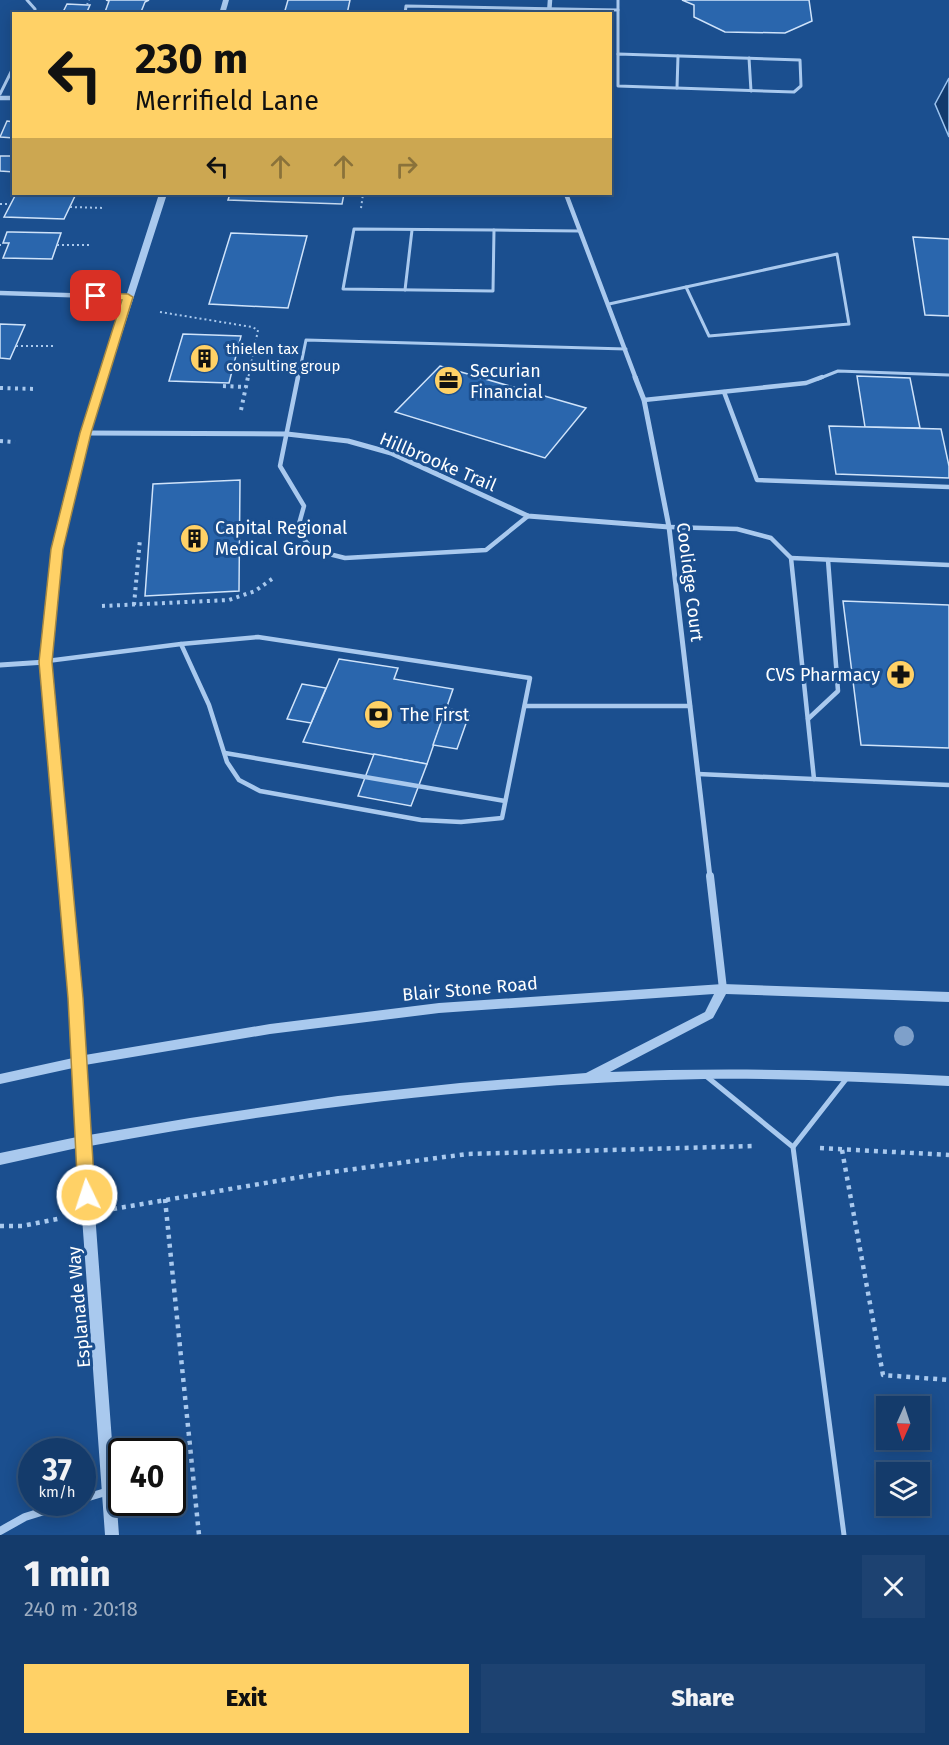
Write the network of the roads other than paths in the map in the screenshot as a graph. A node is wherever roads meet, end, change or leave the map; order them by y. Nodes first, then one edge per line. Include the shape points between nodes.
1 (27, 0) edge
2 (550, 0) edge
3 (618, 0) edge
4 (491, 8) junction
5 (618, 10) junction
6 (550, 11) edge
7 (35, 12) edge
8 (405, 12) edge
9 (490, 12) edge
10 (617, 54) junction
11 (678, 56) junction
12 (749, 58) junction
13 (12, 70) edge
14 (677, 88) junction
15 (751, 91) junction
16 (0, 96) edge
17 (163, 195) edge
18 (566, 195) edge
19 (412, 230) junction
20 (494, 230) junction
21 (580, 231) junction
22 (686, 287) junction
23 (405, 290) junction
24 (0, 293) edge
25 (128, 297) junction
26 (609, 304) junction
27 (626, 349) junction
28 (949, 375) edge
29 (724, 392) junction
30 (644, 400) junction
31 (86, 433) junction
32 (287, 434) junction
33 (949, 486) edge
34 (528, 516) junction
35 (669, 527) junction
36 (791, 558) junction
37 (828, 560) junction
38 (949, 565) edge
39 (181, 644) junction
40 (46, 662) junction
41 (0, 665) edge
42 (525, 706) junction
43 (690, 706) junction
44 (808, 719) junction
45 (225, 753) junction
46 (698, 774) junction
47 (814, 779) junction
48 (949, 785) edge
49 (506, 801) junction
50 (723, 989) junction
51 (949, 997) edge
52 (80, 1061) junction
53 (704, 1074) junction
54 (848, 1076) junction
55 (0, 1079) edge
56 (583, 1081) junction
57 (949, 1081) edge
58 (82, 1140) junction
59 (793, 1147) junction
60 (0, 1159) edge
61 (108, 1466) edge
62 (24, 1516) edge
63 (111, 1516) edge
64 (0, 1531) edge
65 (112, 1535) edge
66 (844, 1535) edge

1 - 7 lane
2 - 6 street
3 - 5 lane
4 - 6 lane
4 - 8 lane via 406,6
4 - 9 lane
5 - 6 lane
5 - 10 lane
10 - 11 lane
10 - 14 lane via 618,86
11 - 12 lane
11 - 14 lane
12 - 15 lane
12 - 15 lane via 800,60 802,77 801,86 794,92
13 - 16 lane
14 - 15 lane
17 - 25 street, Esplanade Way
18 - 21 street, Coolidge Court
19 - 20 lane
19 - 23 lane
19 - 23 lane via 354,229 343,289
20 - 21 lane
20 - 23 lane via 493,291
21 - 26 street, Coolidge Court
22 - 22 lane via 709,336 849,324 837,254
22 - 26 lane
24 - 25 street
25 - 31 street, Esplanade Way
26 - 27 street, Coolidge Court
27 - 30 street, Coolidge Court
27 - 32 lane via 306,340
28 - 29 lane via 838,371 806,383
29 - 30 lane
29 - 33 lane via 757,480
30 - 35 street, Coolidge Court
31 - 32 street, Hillbrooke Trail
31 - 40 street, Esplanade Way via 57,549
32 - 34 street, Hillbrooke Trail via 348,441 391,453
32 - 34 lane via 280,466 304,506 297,531 313,550 345,558 486,550
34 - 35 street, Hillbrooke Trail
35 - 36 lane via 737,529 771,538
35 - 43 street, Coolidge Court
36 - 37 lane
36 - 44 lane
37 - 38 lane
37 - 44 lane via 838,692
39 - 40 lane
39 - 42 lane via 258,637 531,678
39 - 45 lane via 210,705
40 - 41 street
40 - 52 street, Esplanade Way
42 - 43 lane
42 - 49 lane
43 - 46 street, Coolidge Court
44 - 47 lane
45 - 49 lane
45 - 49 lane via 239,780 260,791 421,820 502,818
46 - 47 lane
46 - 50 street, Coolidge Court
47 - 48 lane
50 - 51 street, Blair Stone Road
50 - 52 street, Blair Stone Road via 439,1008 270,1029
50 - 56 street via 709,1015
52 - 55 street, Blair Stone Road
52 - 58 street, Esplanade Way
53 - 54 street
53 - 56 street
53 - 59 lane
54 - 57 street
54 - 59 lane
56 - 58 street via 318,1102
58 - 60 street
58 - 61 street, Esplanade Way
59 - 66 lane
62 - 64 street
63 - 65 street, Esplanade Way

